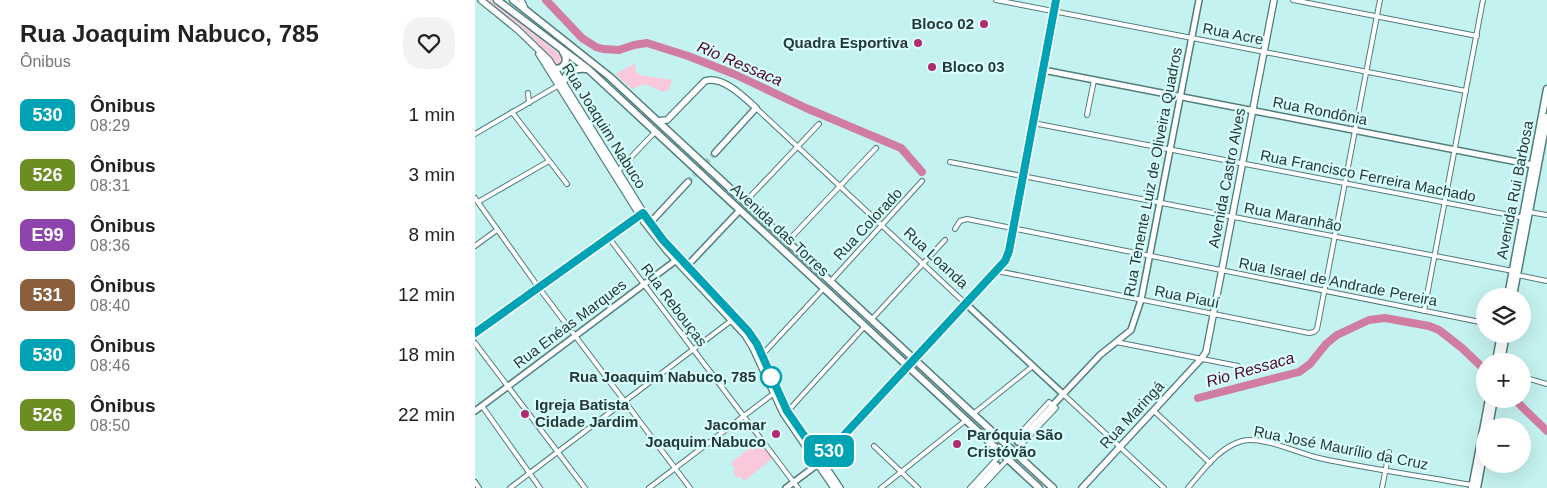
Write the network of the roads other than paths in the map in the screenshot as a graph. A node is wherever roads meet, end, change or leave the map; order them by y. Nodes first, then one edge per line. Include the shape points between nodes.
1 (481, 0) edge
2 (497, 0) edge
3 (513, 0) edge
4 (521, 0) edge
5 (996, 0) edge
6 (1056, 0) edge
7 (1199, 0) edge
8 (1274, 0) edge
9 (1293, 0) edge
10 (1380, 0) edge
11 (1483, 0) edge
12 (525, 9) junction
13 (1054, 11) junction
14 (1377, 16) junction
15 (1477, 36) junction
16 (1191, 38) junction
17 (563, 51) junction
18 (1264, 52) junction
19 (588, 69) junction
20 (552, 70) junction
21 (1043, 70) junction
22 (1366, 72) junction
23 (1094, 80) junction
24 (561, 84) junction
25 (1547, 89) edge
26 (1466, 91) junction
27 (528, 93) dead end
28 (1180, 97) junction
29 (529, 102) junction
30 (756, 108) junction
31 (1253, 111) junction
32 (512, 112) junction
33 (1087, 116) dead end
34 (1547, 117) edge
35 (657, 121) junction
36 (1033, 123) junction
37 (819, 124) dead end
38 (1355, 131) junction
39 (655, 132) junction
40 (475, 134) edge
41 (798, 147) junction
42 (876, 148) dead end
43 (1544, 148) edge
44 (1170, 150) junction
45 (1455, 150) junction
46 (715, 153) tunnel mouth
47 (549, 160) junction
48 (950, 162) dead end
49 (1243, 164) junction
50 (1533, 165) junction
51 (617, 172) junction
52 (1023, 176) junction
53 (923, 181) dead end
54 (688, 182) tunnel mouth
55 (1345, 183) junction
56 (567, 184) dead end
57 (840, 186) junction
58 (476, 200) edge
59 (1160, 202) junction
60 (1445, 202) junction
61 (744, 203) junction
62 (740, 210) junction
63 (641, 214) junction
64 (1526, 215) junction
65 (1547, 215) edge
66 (1232, 216) junction
67 (650, 223) junction
68 (882, 225) junction
69 (1013, 228) junction
70 (955, 229) dead end
71 (497, 230) junction
72 (1334, 236) junction
73 (609, 238) junction
74 (945, 240) dead end
75 (787, 242) junction
76 (475, 246) edge
77 (1150, 255) junction
78 (1435, 256) junction
79 (678, 259) junction
80 (923, 264) junction
81 (687, 266) junction
82 (1222, 270) junction
83 (997, 271) junction
84 (1515, 273) junction
85 (1547, 281) edge
86 (830, 282) junction
87 (644, 284) junction
88 (539, 288) junction
89 (824, 288) junction
90 (1510, 288) edge
91 (1514, 288) edge
92 (1324, 290) junction
93 (1141, 300) junction
94 (967, 304) junction
95 (1424, 311) junction
96 (1213, 314) junction
97 (732, 320) junction
98 (871, 320) junction
99 (1476, 321) edge
100 (865, 326) junction
101 (475, 333) edge
102 (575, 336) junction
103 (1116, 342) junction
104 (475, 343) edge
105 (694, 350) junction
106 (762, 355) junction
107 (1201, 359) junction
108 (914, 360) junction
109 (908, 366) junction
110 (1033, 366) junction
111 (1239, 366) dead end
112 (1531, 379) edge
113 (1547, 384) edge
114 (508, 386) junction
115 (773, 394) junction
116 (1063, 394) junction
117 (625, 402) junction
118 (482, 406) junction
119 (1487, 408) edge
120 (1154, 410) junction
121 (475, 411) edge
122 (787, 411) junction
123 (973, 414) junction
124 (744, 416) junction
125 (966, 420) junction
126 (1018, 442) tunnel mouth
127 (874, 446) dead end
128 (1120, 447) junction
129 (558, 452) junction
130 (1389, 452) dead end
131 (1002, 454) junction
132 (1008, 459) junction
133 (820, 462) junction
134 (1210, 463) junction
135 (997, 465) tunnel mouth
136 (675, 468) junction
137 (1386, 470) junction
138 (901, 472) junction
139 (529, 473) junction
140 (1478, 473) edge
141 (475, 482) edge
142 (794, 482) junction
143 (1474, 487) edge
144 (479, 488) edge
145 (510, 488) edge
146 (540, 488) edge
147 (585, 488) edge
148 (649, 488) edge
149 (690, 488) edge
150 (786, 488) edge
151 (798, 488) edge
152 (834, 488) edge
153 (840, 488) edge
154 (881, 488) edge
155 (918, 488) edge
156 (970, 488) edge
157 (975, 488) edge
158 (981, 488) edge
159 (1039, 488) edge
160 (1053, 488) edge
161 (1082, 488) edge
162 (1164, 488) edge
163 (1188, 488) edge
164 (1382, 488) edge

1 - 20 main road, Rua Joaquim Nabuco via 535,46 546,57
2 - 17 main road, Avenida das Torres
3 - 12 main road, Avenida das Torres
4 - 12 main road
5 - 13 street, Rua Acre
6 - 13 main road
7 - 16 street, Rua Tenente Luiz de Oliveira Quadros
8 - 18 main road, Avenida Castro Alves
9 - 14 street
10 - 14 street
11 - 15 street
12 - 35 main road, Avenida das Torres via 598,67
13 - 16 street, Rua Acre
13 - 21 main road
14 - 15 street
14 - 22 street
15 - 26 street
16 - 18 street, Rua Acre
16 - 28 street, Rua Tenente Luiz de Oliveira Quadros
17 - 19 main road, Avenida das Torres
17 - 20 main road via 565,63 561,68
18 - 22 street, Rua Acre
18 - 31 main road, Avenida Castro Alves
19 - 24 main road via 571,70
19 - 39 main road, Avenida das Torres
20 - 24 main road, Rua Joaquim Nabuco
21 - 23 street, Rua Rondônia
21 - 36 main road
22 - 26 street, Rua Acre
22 - 38 street
23 - 28 street, Rua Rondônia
23 - 33 street
24 - 29 street
24 - 51 main road, Rua Joaquim Nabuco
24 - 63 main road, Rua Joaquim Nabuco
25 - 50 main road, Avenida Rui Barbosa
26 - 45 street
27 - 29 street
28 - 31 street, Rua Rondônia
28 - 44 street, Rua Tenente Luiz de Oliveira Quadros
29 - 32 street
30 - 35 main road, Rua Loanda via 734,89 713,80 705,81 667,120
30 - 41 street, Rua Loanda
30 - 46 main road
31 - 38 street, Rua Rondônia
31 - 49 main road, Avenida Castro Alves
32 - 40 street
32 - 47 street
34 - 43 main road, Avenida Rui Barbosa
35 - 61 main road, Avenida das Torres
36 - 44 street, Rua Francisco Ferreira Machado
36 - 52 main road
37 - 41 street
38 - 45 street, Rua Rondônia
38 - 55 street
39 - 51 street
39 - 62 main road, Avenida das Torres
41 - 57 street, Rua Loanda
41 - 61 street
42 - 57 street
43 - 64 main road, Avenida Rui Barbosa
44 - 49 street, Rua Francisco Ferreira Machado
44 - 59 street, Rua Tenente Luiz de Oliveira Quadros
45 - 50 street, Rua Rondônia
45 - 60 street
47 - 56 street
47 - 58 street
48 - 52 street, Rua Maranhão
49 - 55 street, Rua Francisco Ferreira Machado
49 - 66 main road, Avenida Castro Alves
50 - 64 main road, Avenida Rui Barbosa
51 - 63 main road, Rua Joaquim Nabuco
52 - 59 street, Rua Maranhão
52 - 69 main road
53 - 68 street, Rua Colorado
54 - 67 main road
55 - 60 street, Rua Francisco Ferreira Machado
55 - 72 street
57 - 68 street, Rua Loanda
57 - 75 street
58 - 71 street
59 - 66 street, Rua Maranhão
59 - 77 street, Rua Tenente Luiz de Oliveira Quadros
60 - 64 street, Rua Francisco Ferreira Machado
60 - 78 street
61 - 75 main road, Avenida das Torres
62 - 81 street
62 - 89 main road, Avenida das Torres
63 - 67 main road, Rua Joaquim Nabuco
63 - 73 street
63 - 79 main road, Rua Joaquim Nabuco
64 - 65 street, Rua Francisco Ferreira Machado
64 - 84 main road, Avenida Rui Barbosa
66 - 72 street, Rua Maranhão
66 - 82 main road, Avenida Castro Alves
67 - 79 main road, Rua Joaquim Nabuco
68 - 80 street, Rua Loanda
68 - 86 street, Rua Colorado
69 - 70 street, Rua Israel de Andrade Pereira via 967,219 960,221
69 - 77 street, Rua Israel de Andrade Pereira
69 - 83 main road via 1007,256
71 - 76 street
71 - 88 street
72 - 78 street, Rua Maranhão
72 - 92 street
73 - 87 street, Rua Rebouças
73 - 88 street
74 - 80 street
75 - 86 main road, Avenida das Torres
77 - 82 street, Rua Israel de Andrade Pereira
77 - 93 street, Rua Tenente Luiz de Oliveira Quadros
78 - 84 street, Rua Maranhão
78 - 95 street
79 - 81 main road, Rua Joaquim Nabuco
79 - 87 street, Rua Enéas Marques
79 - 97 main road, Rua Joaquim Nabuco
80 - 94 street, Rua Loanda
80 - 98 street
81 - 106 main road, Rua Joaquim Nabuco via 743,324
82 - 92 street, Rua Israel de Andrade Pereira
82 - 96 main road, Avenida Castro Alves
83 - 93 street, Rua Piauí
83 - 94 main road
84 - 85 street, Rua Maranhão
84 - 90 main road, Avenida Rui Barbosa
84 - 91 main road, Avenida Rui Barbosa
86 - 98 main road, Avenida das Torres
87 - 102 street, Rua Enéas Marques
87 - 105 street, Rua Rebouças
88 - 101 street
88 - 102 street
89 - 100 main road, Avenida das Torres
89 - 106 street
92 - 95 street, Rua Israel de Andrade Pereira
92 - 96 street, Rua Piauí via 1314,332
93 - 96 street, Rua Piauí
93 - 103 street, Rua Tenente Luiz de Oliveira Quadros via 1131,330
94 - 108 main road
94 - 110 street, Rua Loanda
95 - 99 street, Rua Israel de Andrade Pereira
96 - 107 main road, Avenida Castro Alves via 1207,349
97 - 105 street
97 - 115 main road, Rua Joaquim Nabuco via 753,348
98 - 108 main road, Avenida das Torres
100 - 109 main road, Avenida das Torres
100 - 122 street
102 - 114 street, Rua Enéas Marques
102 - 117 street
103 - 107 street
103 - 116 street, Rua Tenente Luiz de Oliveira Quadros
104 - 114 street
105 - 117 street
105 - 124 street, Rua Rebouças
106 - 122 main road, Rua Joaquim Nabuco
107 - 111 street
107 - 120 main road, Rua Maringá
108 - 109 main road
108 - 123 main road, Avenida das Torres
109 - 125 main road, Avenida das Torres
109 - 133 main road
110 - 116 street, Rua Loanda
110 - 123 street
112 - 113 street
114 - 118 street, Rua Enéas Marques
114 - 129 street
115 - 124 street
115 - 133 main road, Rua Joaquim Nabuco via 783,413
116 - 126 street, Rua Tenente Luiz de Oliveira Quadros
116 - 128 street, Rua Loanda
117 - 129 street
117 - 136 street
118 - 121 street, Rua Enéas Marques
118 - 139 street
119 - 143 main road
120 - 128 main road, Rua Maringá
120 - 134 street
122 - 133 main road, Rua Joaquim Nabuco
123 - 160 main road, Avenida das Torres
124 - 136 street
124 - 142 street, Rua Rebouças
125 - 131 main road, Avenida das Torres
125 - 138 street
127 - 138 street
128 - 161 main road, Rua Maringá
128 - 162 street, Rua Loanda
129 - 139 street
129 - 147 street
130 - 137 street
131 - 132 main road, Avenida das Torres
131 - 156 street
132 - 158 street
132 - 159 main road, Avenida das Torres
133 - 142 street
133 - 152 main road, Rua Joaquim Nabuco
133 - 153 main road, Rua Joaquim Nabuco
134 - 137 street, Rua José Maurílio da Cruz via 1235,444 1248,440 1319,458
134 - 163 street
135 - 157 street
136 - 148 street
136 - 149 street
137 - 143 street, Rua José Maurílio da Cruz
137 - 164 street
138 - 154 street
138 - 155 street
139 - 145 street
139 - 146 street
140 - 143 main road
141 - 144 street
142 - 150 street
142 - 151 street, Rua Rebouças

